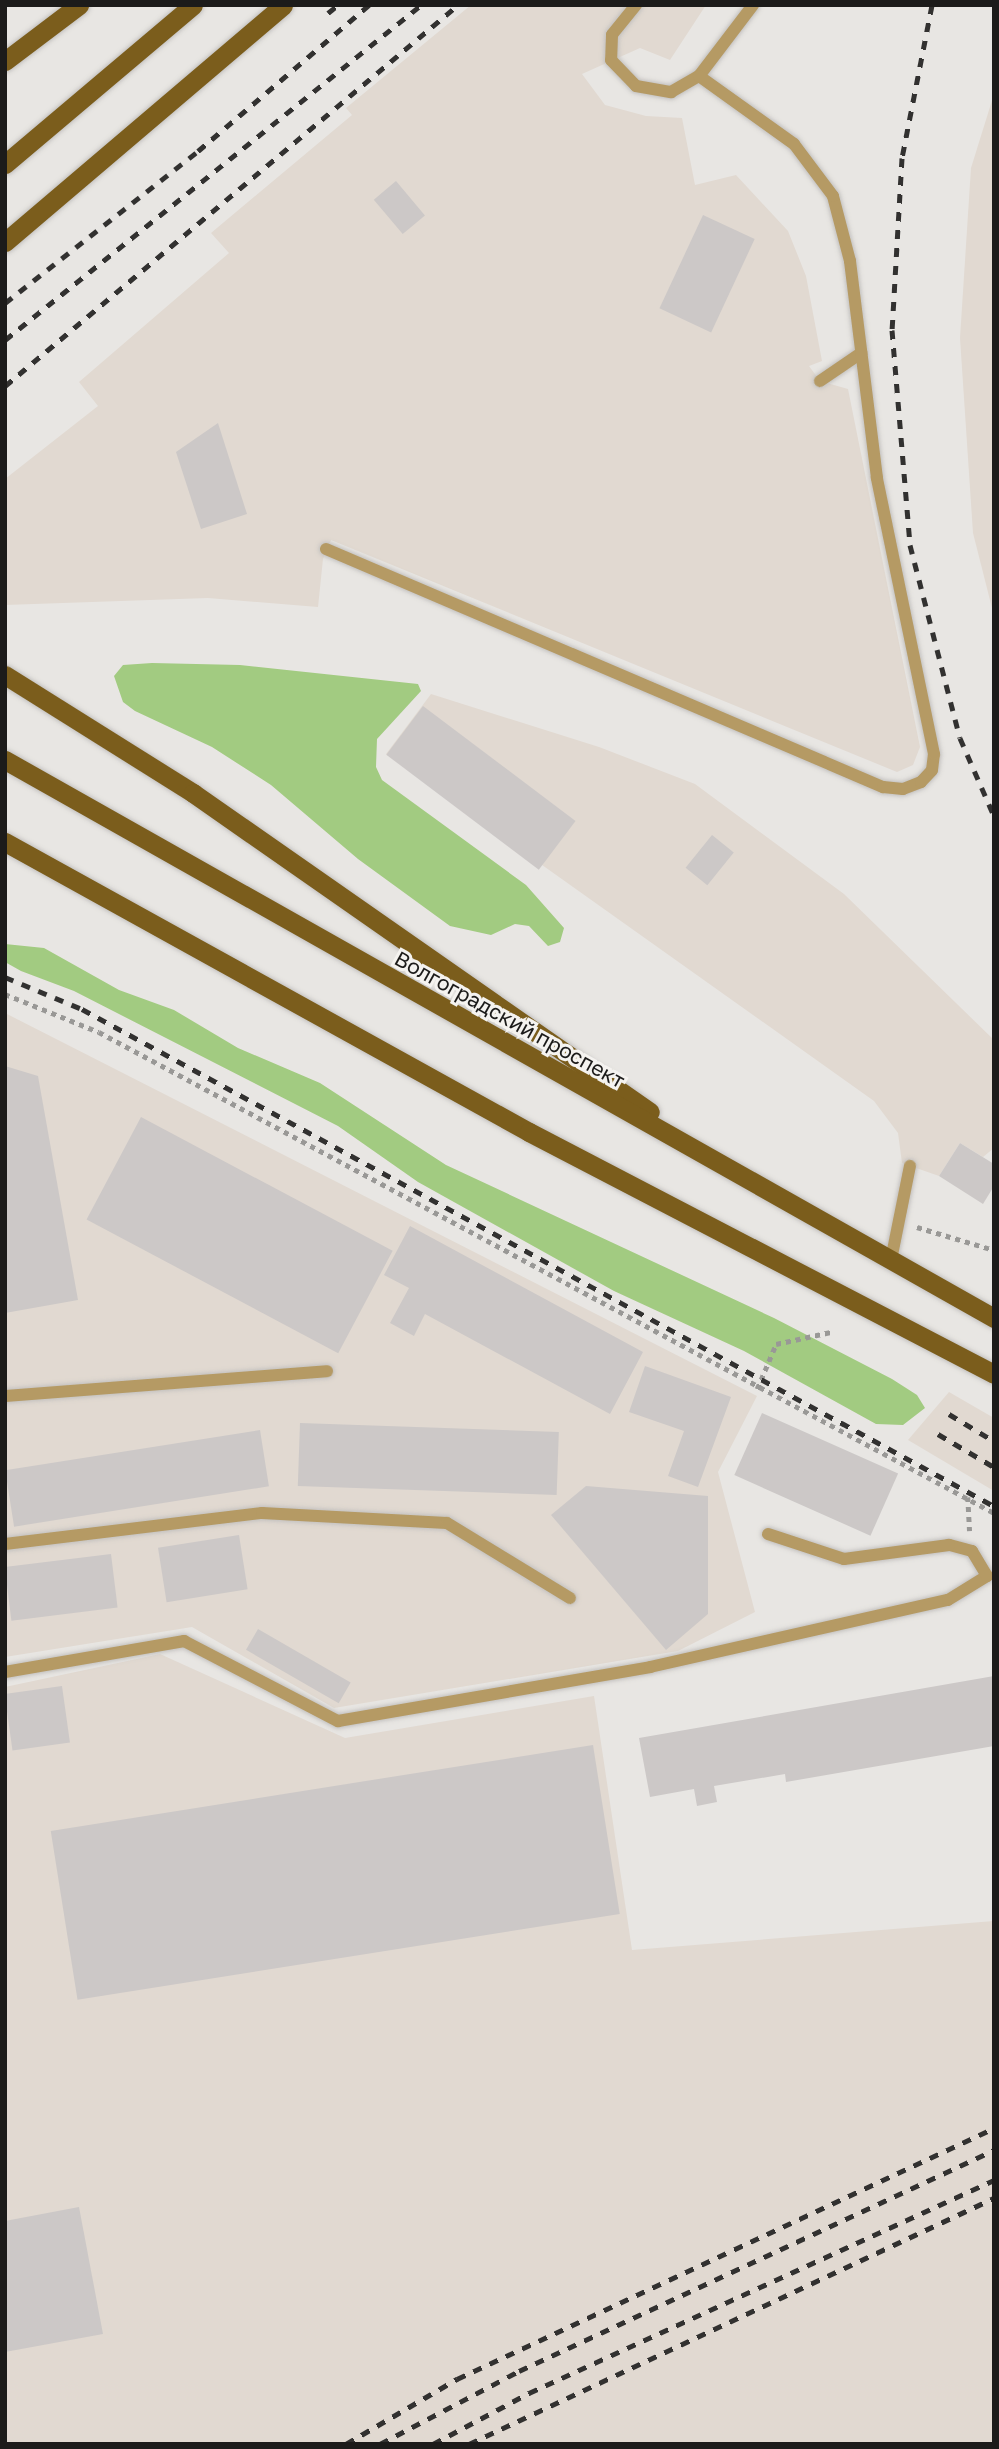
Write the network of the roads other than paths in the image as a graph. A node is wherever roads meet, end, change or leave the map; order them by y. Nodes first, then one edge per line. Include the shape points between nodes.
1 (79, 5) edge
2 (193, 5) edge
3 (284, 5) edge
4 (635, 5) edge
5 (753, 5) edge
6 (5, 61) edge
7 (699, 76) junction
8 (5, 164) edge
9 (5, 243) edge
10 (861, 354) junction
11 (820, 381) dead end
12 (326, 549) dead end
13 (5, 675) edge
14 (5, 760) edge
15 (5, 842) edge
16 (910, 1166) dead end
17 (746, 1178) junction
18 (891, 1260) junction
19 (994, 1318) edge
20 (327, 1371) dead end
21 (994, 1374) edge
22 (5, 1396) edge
23 (768, 1534) dead end
24 (5, 1544) edge
25 (570, 1598) dead end
26 (5, 1672) edge

1 - 6 main road
2 - 8 main road
3 - 9 main road
4 - 7 lane via 608,47 620,74 654,92 671,92
5 - 7 lane
7 - 10 lane via 794,144 833,196 850,261
10 - 11 lane
10 - 12 lane via 877,478 934,754 932,769 912,786 883,787
13 - 17 main road via 193,793
14 - 17 main road, Волгоградский проспект
15 - 21 main road via 530,1132
16 - 18 lane
17 - 18 main road, Волгоградский проспект
18 - 19 main road, Волгоградский проспект
20 - 22 lane
23 - 26 lane via 844,1559 949,1545 972,1551 987,1576 948,1600 650,1667 338,1721 184,1641
24 - 25 lane via 262,1513 447,1523

